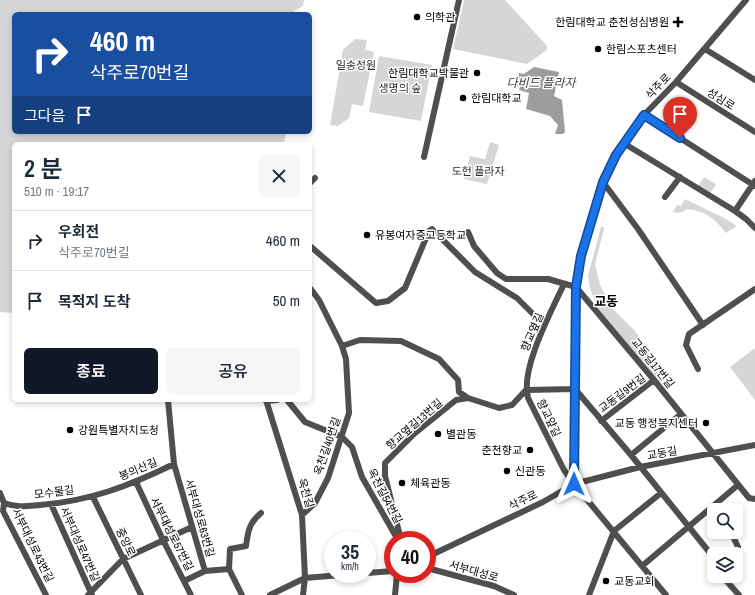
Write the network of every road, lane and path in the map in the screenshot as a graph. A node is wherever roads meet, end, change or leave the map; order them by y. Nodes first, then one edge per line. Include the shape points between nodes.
1 (458, 0) edge
2 (746, 0) edge
3 (705, 49) junction
4 (755, 80) edge
5 (676, 82) junction
6 (644, 115) junction
7 (755, 132) edge
8 (625, 144) junction
9 (424, 157) dead end
10 (680, 177) junction
11 (315, 178) dead end
12 (312, 181) edge
13 (603, 182) junction
14 (754, 184) edge
15 (665, 198) dead end
16 (735, 211) junction
17 (755, 228) edge
18 (468, 232) dead end
19 (312, 248) edge
20 (564, 284) junction
21 (576, 287) junction
22 (755, 289) edge
23 (312, 291) edge
24 (546, 322) junction
25 (703, 325) junction
26 (342, 346) junction
27 (698, 369) dead end
28 (654, 380) junction
29 (574, 389) junction
30 (526, 390) junction
31 (468, 398) junction
32 (168, 402) edge
33 (267, 402) edge
34 (289, 402) edge
35 (681, 414) junction
36 (601, 421) junction
37 (342, 437) junction
38 (755, 445) edge
39 (712, 454) junction
40 (631, 455) junction
41 (174, 464) junction
42 (640, 467) junction
43 (136, 482) junction
44 (574, 484) junction
45 (738, 485) junction
46 (0, 493) edge
47 (661, 494) junction
48 (93, 497) junction
49 (755, 499) edge
50 (4, 503) junction
51 (716, 503) edge
52 (51, 504) junction
53 (707, 510) edge
54 (261, 513) dead end
55 (302, 515) junction
56 (688, 526) junction
57 (192, 527) junction
58 (393, 531) edge
59 (399, 531) edge
60 (614, 531) junction
61 (734, 539) edge
62 (163, 540) junction
63 (738, 547) dead end
64 (707, 549) edge
65 (436, 553) edge
66 (123, 559) junction
67 (642, 566) junction
68 (229, 569) junction
69 (205, 571) junction
70 (436, 571) edge
71 (324, 576) edge
72 (305, 578) junction
73 (184, 581) junction
74 (397, 583) edge
75 (728, 583) edge
76 (500, 592) edge
77 (90, 594) edge
78 (46, 595) edge
79 (141, 595) edge
80 (191, 595) edge
81 (242, 595) edge
82 (270, 595) edge
83 (303, 595) edge
84 (396, 595) edge
85 (514, 595) edge
86 (589, 595) edge
87 (666, 595) edge
88 (739, 595) edge

1 - 9 street
2 - 3 street, 삭주로
3 - 4 street
3 - 5 street, 삭주로
5 - 6 street, 삭주로
5 - 7 street, 성심로
6 - 8 street, 삭주로
6 - 14 street
8 - 10 street
8 - 13 street, 삭주로 via 616,155
10 - 15 street
10 - 16 street
11 - 12 street
13 - 21 street, 삭주로 via 581,256
13 - 25 street
14 - 16 street
16 - 17 street
18 - 20 street via 474,246 496,273 506,279 548,279
19 - 24 street via 376,303 388,301 405,288 432,229 475,272 517,298 533,314
20 - 21 street
20 - 24 street, 향교옆길
21 - 28 street, 교동길17번길
21 - 29 street, 삭주로
22 - 25 street
23 - 26 street, 옥천길40번길
24 - 30 street, 향교옆길 via 531,360
25 - 27 street via 689,334 686,341
26 - 31 street via 360,340 401,341 439,359 458,380 460,392
26 - 37 street, 옥천길40번길 via 346,359 349,413
28 - 35 street, 교동길17번길
28 - 36 street, 교동길9번길
29 - 30 street
29 - 36 street, 교동길9번길
29 - 44 street, 삭주로
30 - 31 street via 512,405 499,408
30 - 44 street, 향교앞길 via 564,470
31 - 59 street, 향교옆길13번길 via 456,400 414,434 385,463 385,476
32 - 41 street, 봉의산길
33 - 55 street, 옥천길
34 - 37 street via 305,422
35 - 39 street, 교동길17번길
35 - 40 street
36 - 40 street, 교동길9번길
37 - 55 street, 옥천길40번길 via 328,478 315,503
37 - 58 street, 옥천길54번길 via 352,447 362,477
38 - 39 street, 교동길
39 - 42 street, 교동길
39 - 45 street, 교동길17번길
40 - 42 street, 교동길9번길
41 - 43 street, 봉의산길
41 - 57 street, 서부대성로63번길
42 - 44 street, 교동길
42 - 47 street, 교동길9번길
43 - 48 street, 봉의산길
43 - 62 street, 서부대성로57번길
44 - 60 street, 향교앞길
44 - 65 street, 삭주로 via 543,502
45 - 49 street, 교동길17번길 via 749,498
45 - 51 street
46 - 50 street
47 - 56 street, 교동길9번길
47 - 60 street
48 - 52 street, 모수물길
48 - 66 street, 중앙로
50 - 52 street, 모수물길 via 14,507
50 - 78 street, 서부대성로43번길 via 3,511
52 - 77 street, 서부대성로47번길
53 - 56 street
54 - 68 street via 248,528 246,546 230,549
55 - 72 street, 옥천길
56 - 64 street, 교동길9번길
56 - 67 street
57 - 62 street, 서부대성로47번길
57 - 69 street, 서부대성로63번길
60 - 67 street, 향교앞길
60 - 86 street
61 - 63 street
62 - 66 street, 서부대성로47번길
62 - 73 street, 서부대성로57번길
66 - 77 street, 서부대성로47번길
66 - 79 street, 중앙로
67 - 87 street, 향교앞길
68 - 69 street, 서부대성로63번길
68 - 81 street
69 - 73 street
70 - 76 street, 서부대성로
71 - 72 street
72 - 82 street
72 - 83 street, 옥천길
73 - 80 street, 서부대성로57번길
74 - 84 street
75 - 88 street
76 - 85 street, 서부대성로

